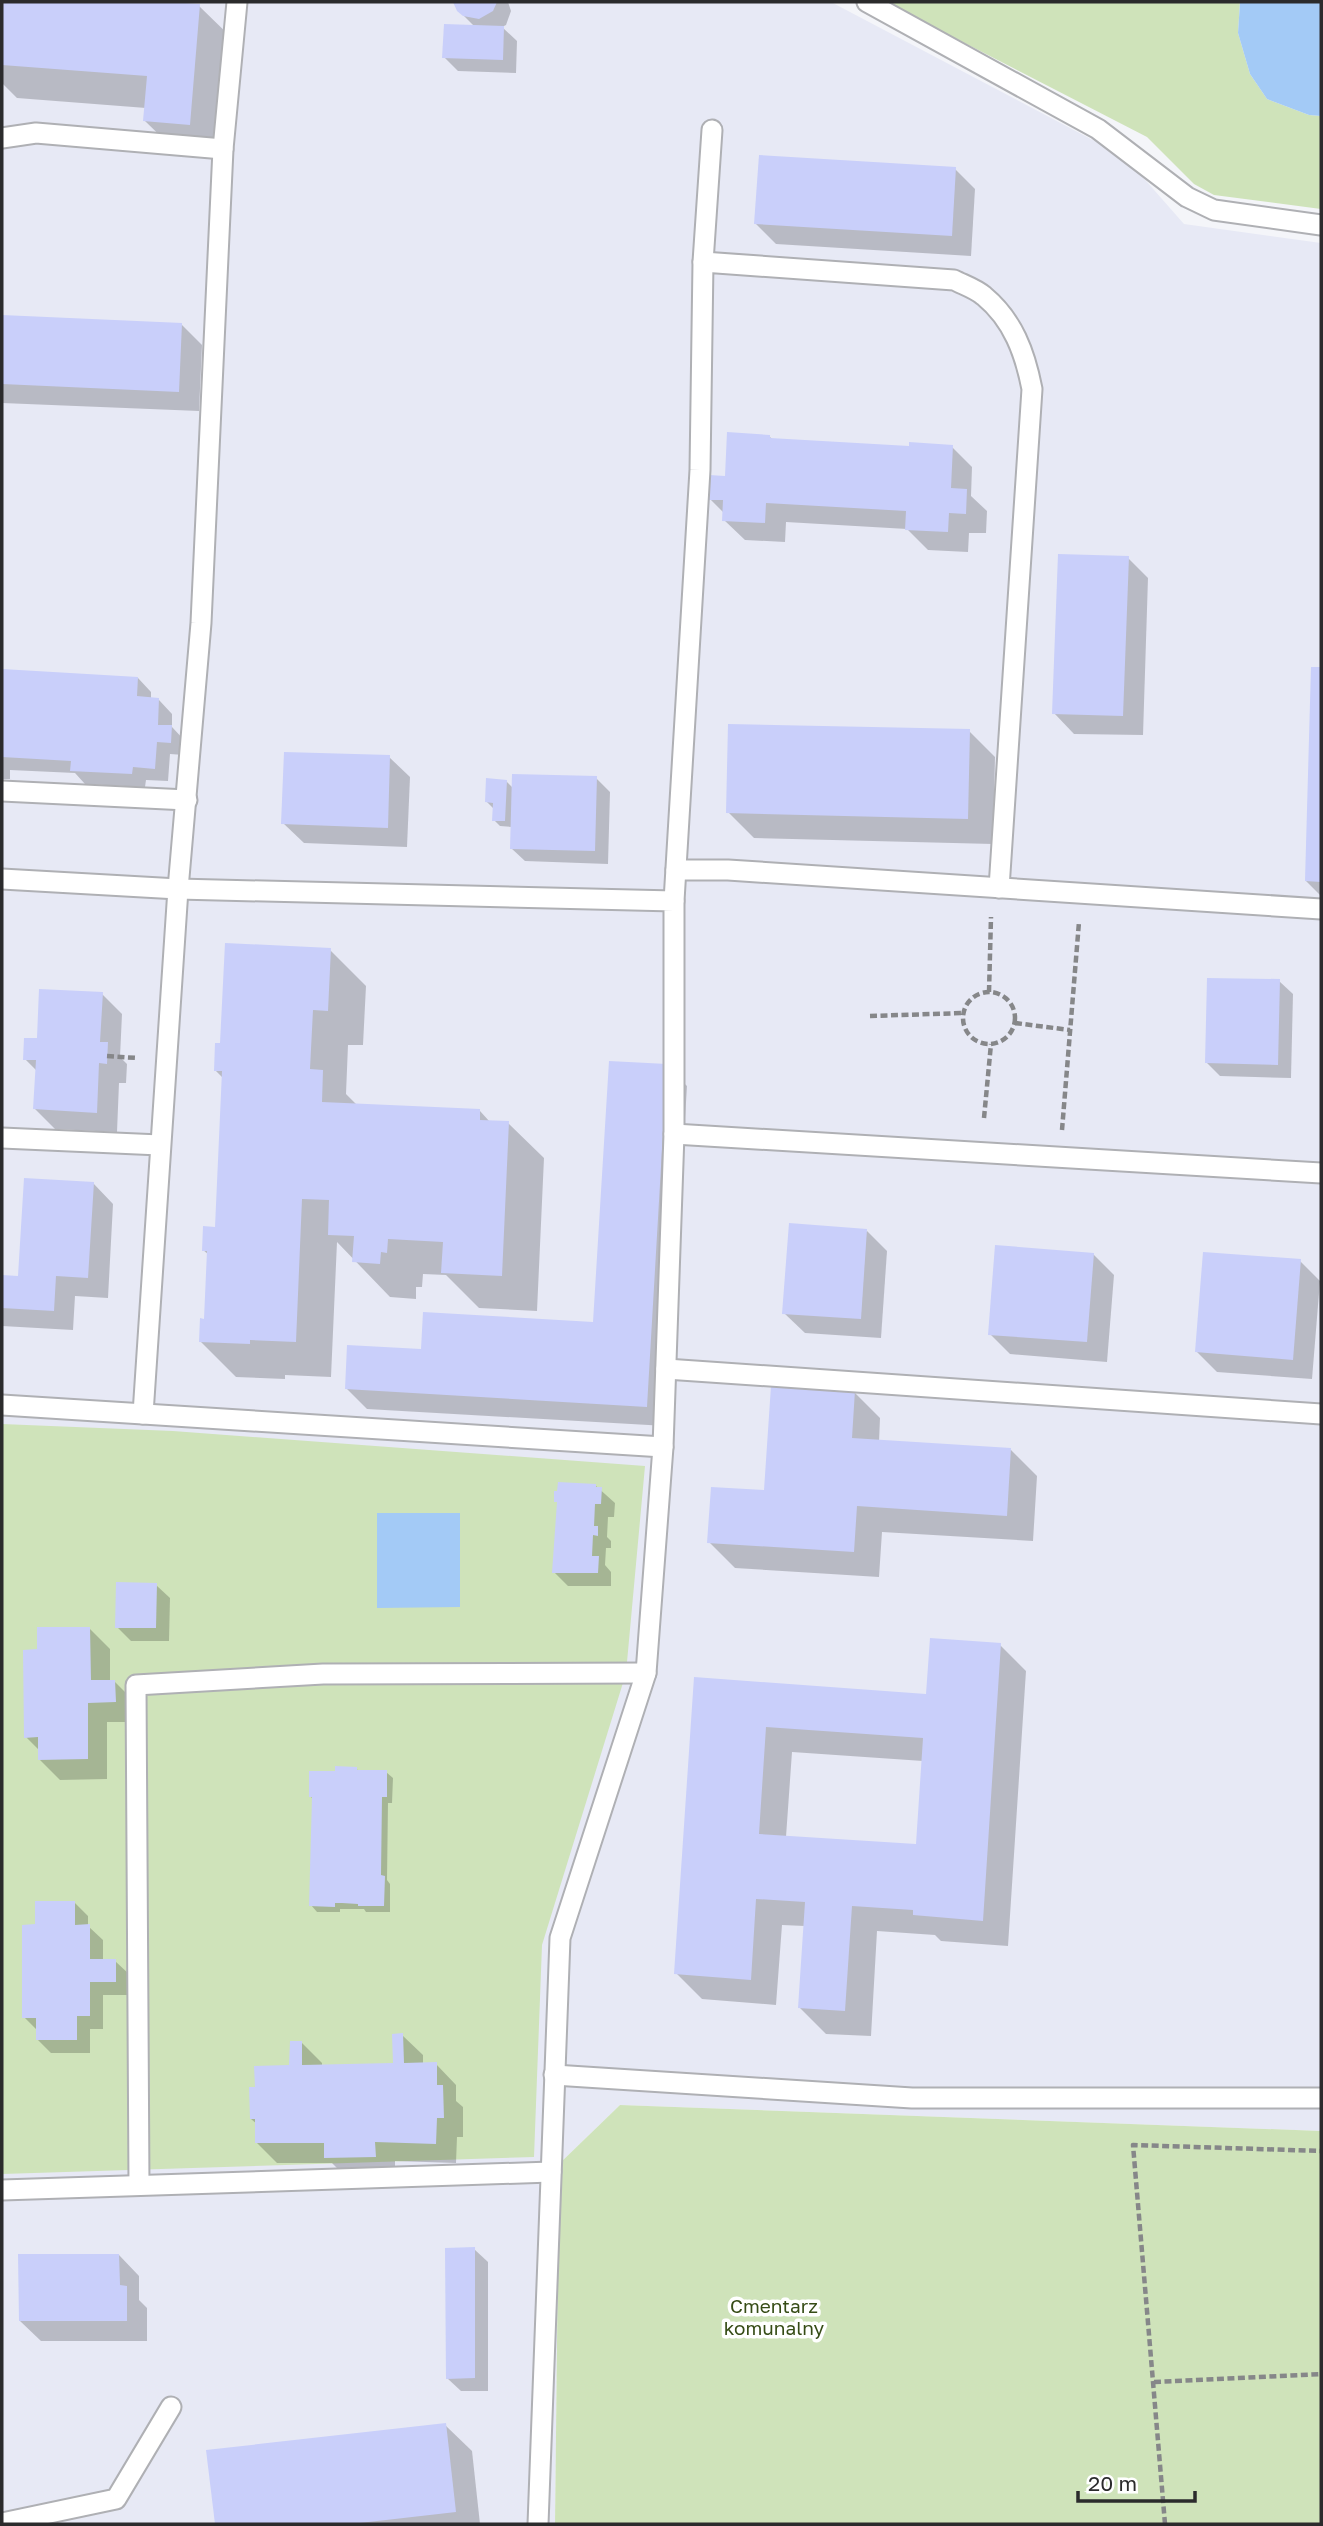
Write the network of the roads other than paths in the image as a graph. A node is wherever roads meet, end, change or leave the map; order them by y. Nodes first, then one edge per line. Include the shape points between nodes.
1 (237, 2) edge
2 (867, 2) edge
3 (712, 130) dead end
4 (2, 138) edge
5 (223, 149) junction
6 (1321, 225) edge
7 (703, 262) junction
8 (2, 791) edge
9 (187, 800) junction
10 (676, 870) junction
11 (2, 879) edge
12 (996, 888) junction
13 (178, 889) junction
14 (674, 901) junction
15 (1321, 909) edge
16 (674, 1135) junction
17 (2, 1138) edge
18 (160, 1145) junction
19 (1321, 1173) edge
20 (666, 1369) junction
21 (2, 1405) edge
22 (143, 1414) junction
23 (1321, 1414) edge
24 (663, 1447) junction
25 (646, 1673) junction
26 (554, 2075) junction
27 (1321, 2098) edge
28 (551, 2172) junction
29 (139, 2185) junction
30 (2, 2190) edge
31 (171, 2407) dead end
32 (2, 2523) edge
33 (538, 2524) edge

1 - 5 lane
2 - 6 lane via 1098,129 1186,197 1214,210
3 - 7 lane
4 - 5 lane via 36,133
5 - 9 lane via 201,623
7 - 10 lane via 700,470
7 - 12 lane via 954,280 983,295 1009,324 1026,356 1032,389
8 - 9 lane
9 - 13 lane
10 - 12 lane
10 - 14 lane
11 - 13 lane
12 - 15 lane
13 - 14 lane
13 - 18 lane
14 - 16 lane
16 - 19 lane
16 - 20 lane
17 - 18 lane
18 - 22 lane
20 - 23 lane
20 - 24 lane
21 - 22 lane
22 - 24 lane
24 - 25 lane
25 - 26 lane via 560,1938
25 - 29 lane via 323,1674 136,1685
26 - 27 lane via 912,2098
26 - 28 lane
28 - 29 lane
28 - 33 lane
29 - 30 lane
31 - 32 lane via 116,2499

